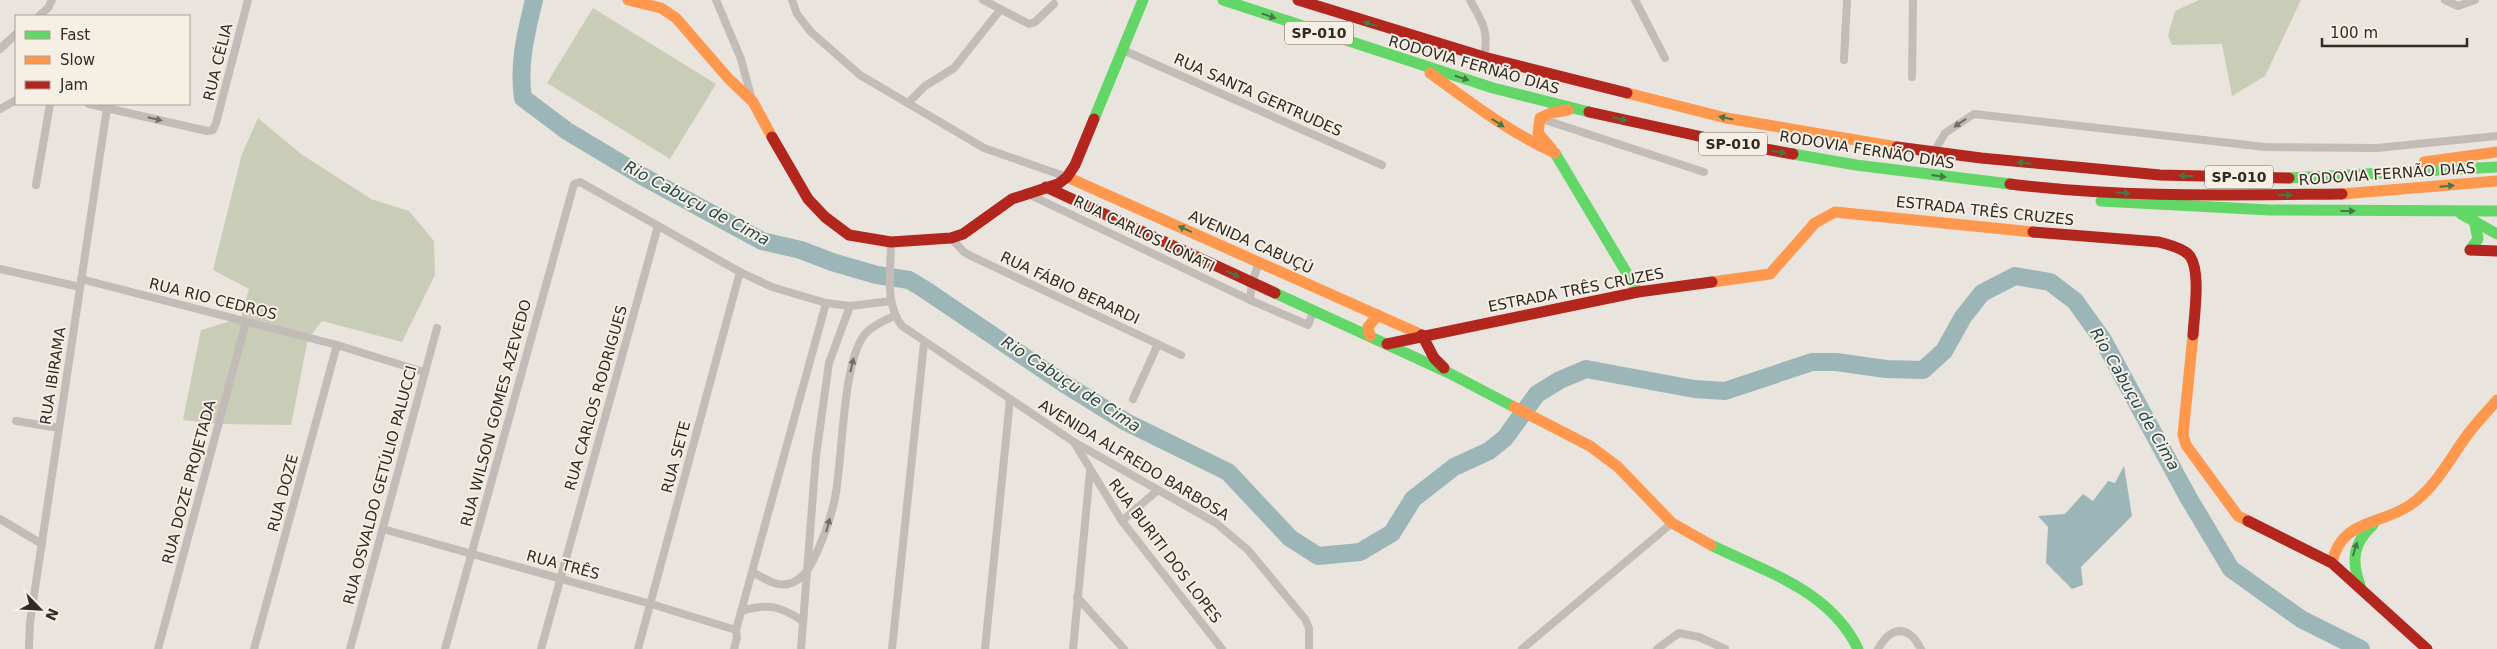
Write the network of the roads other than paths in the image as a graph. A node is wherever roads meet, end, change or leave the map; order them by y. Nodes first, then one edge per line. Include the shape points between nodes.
1 (52, 0) edge
2 (248, 0) edge
3 (628, 0) edge
4 (716, 0) edge
5 (792, 0) edge
6 (983, 0) edge
7 (1143, 0) edge
8 (1222, 0) edge
9 (1298, 0) edge
10 (1470, 0) edge
11 (1635, 0) edge
12 (1847, 0) edge
13 (1913, 0) edge
14 (2445, 0) edge
15 (2475, 0) edge
16 (1054, 4) dead end
17 (1000, 10) junction
18 (40, 15) edge
19 (15, 35) edge
20 (0, 49) edge
21 (1123, 50) junction
22 (1484, 57) junction
23 (1665, 58) dead end
24 (1844, 60) dead end
25 (1416, 64) junction
26 (1912, 77) dead end
27 (15, 101) edge
28 (752, 102) junction
29 (908, 103) junction
30 (50, 105) edge
31 (94, 105) edge
32 (107, 108) junction
33 (0, 109) edge
34 (1574, 109) junction
35 (1540, 118) junction
36 (2497, 136) edge
37 (1934, 152) junction
38 (2497, 152) edge
39 (1555, 153) junction
40 (1382, 166) dead end
41 (2497, 167) edge
42 (1704, 172) dead end
43 (1067, 177) junction
44 (2285, 178) junction
45 (2497, 182) edge
46 (36, 185) dead end
47 (1046, 187) junction
48 (2056, 190) junction
49 (1026, 193) junction
50 (2497, 211) edge
51 (2459, 213) junction
52 (2474, 220) junction
53 (658, 226) junction
54 (2497, 234) edge
55 (951, 238) junction
56 (891, 242) junction
57 (2497, 250) edge
58 (1259, 262) junction
59 (0, 270) edge
60 (740, 272) junction
61 (81, 283) junction
62 (1252, 283) junction
63 (1638, 292) junction
64 (1250, 300) junction
65 (891, 301) junction
66 (826, 303) junction
67 (850, 306) junction
68 (1314, 310) junction
69 (1378, 315) junction
70 (894, 316) junction
71 (246, 322) junction
72 (436, 328) dead end
73 (1407, 334) junction
74 (1422, 335) junction
75 (1370, 336) junction
76 (924, 343) junction
77 (1158, 344) junction
78 (1387, 344) junction
79 (337, 345) junction
80 (1181, 355) dead end
81 (424, 372) junction
82 (1449, 373) junction
83 (1010, 399) junction
84 (1133, 399) dead end
85 (2497, 400) edge
86 (16, 422) dead end
87 (59, 428) junction
88 (1074, 442) junction
89 (1090, 471) junction
90 (1158, 490) junction
91 (0, 519) edge
92 (2380, 519) junction
93 (1122, 521) junction
94 (1672, 522) junction
95 (382, 529) junction
96 (42, 544) junction
97 (471, 554) junction
98 (2332, 563) junction
99 (809, 570) junction
100 (752, 572) junction
101 (560, 578) junction
102 (2362, 588) junction
103 (1077, 597) junction
104 (651, 604) junction
105 (741, 612) junction
106 (803, 621) junction
107 (736, 630) junction
108 (29, 649) edge
109 (158, 649) edge
110 (254, 649) edge
111 (350, 649) edge
112 (445, 649) edge
113 (541, 649) edge
114 (638, 649) edge
115 (734, 649) edge
116 (801, 649) edge
117 (892, 649) edge
118 (985, 649) edge
119 (1073, 649) edge
120 (1124, 649) edge
121 (1222, 649) edge
122 (1309, 649) edge
123 (1522, 649) edge
124 (1657, 649) edge
125 (1725, 649) edge
126 (1858, 649) edge
127 (1878, 649) edge
128 (1921, 649) edge
129 (2427, 649) edge

1 - 18 street
32 -> 2 street, RUA CÉLIA via 213,130
3 - 28 main road via 661,8 676,18
4 - 28 street via 741,59
5 - 29 street via 802,22 850,68
6 - 17 street
7 - 21 main road
8 -> 25 main road, RODOVIA FERNÃO DIAS / SP-010
22 -> 9 main road, RODOVIA FERNÃO DIAS / SP-010
10 - 22 street via 1485,28
11 - 23 street
12 - 24 street
13 - 26 street
14 - 15 street via 2458,6
16 - 17 street via 1032,24
17 - 29 street via 954,68 925,86
19 - 20 street
21 - 40 street, RUA SANTA GERTRUDES
21 - 43 main road
37 -> 22 main road, RODOVIA FERNÃO DIAS / SP-010 via 1862,143 1726,118
25 -> 34 main road, RODOVIA FERNÃO DIAS / SP-010
25 -> 39 main road via 1493,120
27 - 33 street
28 - 56 main road via 800,188 825,217 849,235
29 - 43 street via 984,148
30 - 46 street
31 - 32 street
32 - 61 street, RUA IBIRAMA
34 - 35 main road
34 -> 48 main road, RODOVIA FERNÃO DIAS / SP-010 via 1721,142 1856,165
35 - 39 main road via 1538,133
35 - 42 street
36 -> 37 street via 2377,148 2265,147 1974,114 1946,133
44 -> 37 main road, RODOVIA FERNÃO DIAS / SP-010 via 2160,175
38 - 44 main road
39 - 63 main road
41 - 44 main road, RODOVIA FERNÃO DIAS / SP-010
43 - 47 main road
58 -> 43 main road, AVENIDA CABUÇÚ
48 -> 45 main road, RODOVIA FERNÃO DIAS / SP-010 via 2210,195 2348,194
47 - 49 main road
47 -> 62 main road
48 -> 51 main road via 2086,200 2185,207
49 - 55 main road via 1012,199 963,234
49 - 64 street, RUA CARLOS LONATI
50 - 51 main road
51 - 52 main road
52 - 54 main road
52 - 57 main road via 2478,240 2470,250
53 - 60 street
53 - 97 street, RUA WILSON GOMES AZEVEDO via 580,182 574,184
53 - 101 street, RUA CARLOS RODRIGUES
55 - 56 main road
55 - 77 street, RUA FÁBIO BERARDI via 973,257
56 - 65 street
58 - 62 street
58 - 69 main road, AVENIDA CABUÇÚ
59 - 61 street, RUA RIO CEDROS
60 - 66 street via 772,287
60 - 104 street, RUA SETE
61 - 71 street, RUA RIO CEDROS
61 - 87 street, RUA IBIRAMA
62 - 64 street
62 - 68 main road
63 - 74 main road, ESTRADA TRÊS CRUZES
63 - 98 main road, ESTRADA TRÊS CRUZES via 1770,274 1780,266 1812,223 1822,215 1835,212 2159,242 2176,247 2189,255 2196,270 2183,426 2186,445 2238,516
64 - 68 street, RUA CARLOS LONATI via 1308,325
65 - 67 street
65 - 70 street
66 - 67 street
66 - 100 street
67 - 99 street via 829,363 816,456
68 - 75 main road
69 - 73 main road, AVENIDA CABUÇÚ
69 - 75 main road via 1368,327
70 - 76 street, AVENIDA ALFREDO BARBOSA
99 -> 70 street via 826,533 835,497 852,362 865,334
71 - 79 street, RUA RIO CEDROS
71 - 109 street, RUA DOZE PROJETADA
72 - 81 street, RUA OSVALDO GETÚLIO PALUCCI
73 - 74 main road, ESTRADA TRÊS CRUZES
73 - 78 main road, ESTRADA TRÊS CRUZES
74 - 82 main road via 1434,358
75 - 78 main road
76 - 83 street, AVENIDA ALFREDO BARBOSA
76 - 117 street
77 - 80 street, RUA FÁBIO BERARDI
77 - 84 street
78 - 82 main road
79 - 81 street, RUA RIO CEDROS
79 - 110 street, RUA DOZE
81 - 95 street, RUA OSVALDO GETÚLIO PALUCCI
82 - 94 main road via 1604,455
83 - 88 street, AVENIDA ALFREDO BARBOSA
83 - 118 street
85 - 92 main road, ESTRADA TRÊS CRUZES via 2422,496
86 - 87 street
87 - 96 street, RUA IBIRAMA
88 - 89 street, RUA BURITI DOS LOPES
88 - 90 street, AVENIDA ALFREDO BARBOSA
89 - 93 street, RUA BURITI DOS LOPES
89 - 103 street
90 - 93 street
90 - 122 street, AVENIDA ALFREDO BARBOSA via 1216,523 1248,550 1305,619 1309,628
91 - 96 street
92 - 98 main road, ESTRADA TRÊS CRUZES via 2341,537 2332,552
102 -> 92 main road, ESTRADA TRÊS CRUZES via 2354,570 2354,551 2358,540
93 - 121 street, RUA BURITI DOS LOPES
94 - 123 street
94 - 126 main road via 1692,536 1827,604 1850,630
95 - 97 street, RUA TRÊS
95 - 111 street, RUA OSVALDO GETÚLIO PALUCCI
96 - 108 street, RUA IBIRAMA
97 - 101 street, RUA TRÊS
97 - 112 street, RUA WILSON GOMES AZEVEDO
98 - 102 main road, ESTRADA TRÊS CRUZES
99 - 100 street via 787,585
99 - 106 street
100 - 105 street
101 - 104 street, RUA TRÊS
101 - 113 street, RUA CARLOS RODRIGUES
102 - 129 main road, ESTRADA TRÊS CRUZES
103 - 119 street
103 - 120 street
104 - 107 street, RUA TRÊS
104 - 114 street, RUA SETE
105 - 106 street via 760,606 785,609
105 - 107 street
106 - 116 street
107 - 115 street
124 - 125 street via 1679,633 1699,637
127 - 128 street via 1893,631 1903,631 1912,636

